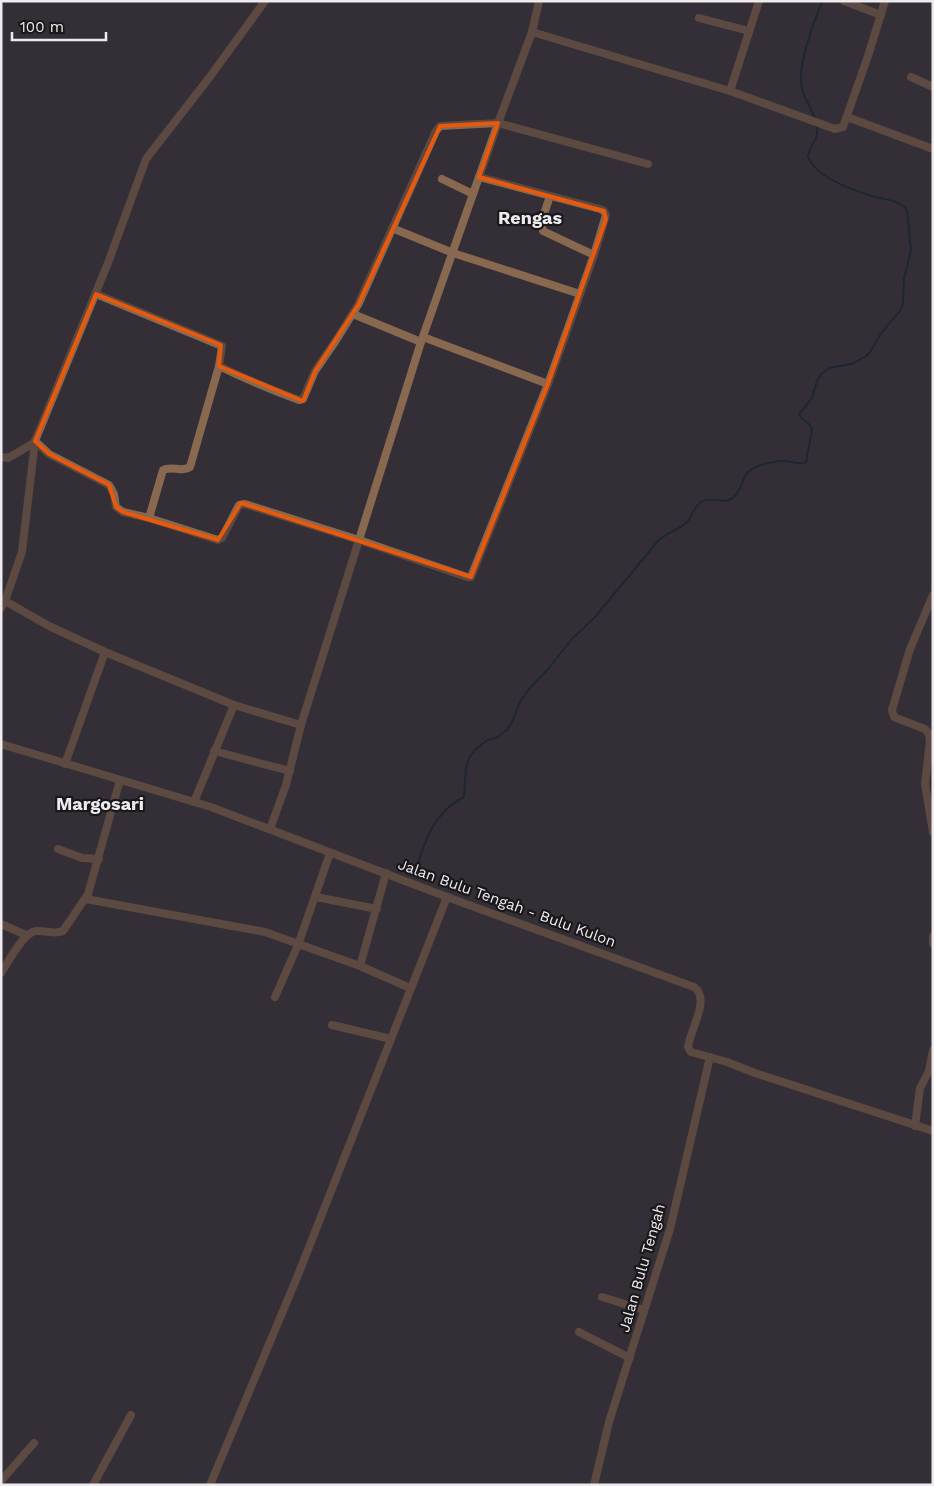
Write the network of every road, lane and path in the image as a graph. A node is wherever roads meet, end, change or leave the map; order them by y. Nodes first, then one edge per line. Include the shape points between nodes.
1 (265, 1) edge
2 (539, 1) edge
3 (759, 1) edge
4 (844, 1) edge
5 (885, 1) edge
6 (880, 16) junction
7 (699, 18) dead end
8 (749, 31) junction
9 (532, 32) junction
10 (911, 77) dead end
11 (933, 87) edge
12 (730, 91) junction
13 (847, 117) junction
14 (498, 123) junction
15 (933, 149) edge
16 (648, 164) dead end
17 (479, 177) junction
18 (442, 179) dead end
19 (473, 194) junction
20 (550, 196) junction
21 (392, 228) junction
22 (453, 253) junction
23 (594, 255) junction
24 (96, 294) junction
25 (580, 294) junction
26 (353, 314) junction
27 (422, 340) junction
28 (219, 366) junction
29 (548, 384) junction
30 (34, 442) junction
31 (1, 458) edge
32 (148, 518) junction
33 (359, 540) junction
34 (933, 595) edge
35 (5, 601) junction
36 (1, 608) edge
37 (105, 652) junction
38 (234, 705) junction
39 (301, 725) junction
40 (1, 744) edge
41 (214, 750) junction
42 (931, 750) edge
43 (65, 764) junction
44 (290, 771) junction
45 (120, 780) junction
46 (194, 802) junction
47 (270, 829) junction
48 (933, 832) edge
49 (58, 849) dead end
50 (330, 853) junction
51 (99, 859) junction
52 (386, 873) junction
53 (316, 897) junction
54 (447, 897) junction
55 (86, 899) junction
56 (377, 909) junction
57 (1, 924) edge
58 (26, 936) junction
59 (933, 937) edge
60 (933, 942) edge
61 (298, 945) junction
62 (360, 966) junction
63 (2, 969) edge
64 (410, 988) junction
65 (275, 997) dead end
66 (332, 1025) dead end
67 (391, 1039) junction
68 (933, 1050) edge
69 (710, 1057) junction
70 (931, 1071) edge
71 (915, 1126) junction
72 (933, 1131) edge
73 (602, 1297) dead end
74 (644, 1310) junction
75 (579, 1332) dead end
76 (630, 1358) junction
77 (131, 1415) dead end
78 (34, 1443) dead end
79 (4, 1482) edge
80 (93, 1485) edge
81 (210, 1485) edge
82 (594, 1485) edge

1 - 24 street via 149,155
2 - 9 street
3 - 8 street
4 - 6 street
5 - 6 street
6 - 13 street
7 - 8 street
8 - 12 street
9 - 12 street
9 - 14 street
10 - 11 street
12 - 13 street via 835,129 843,127
13 - 15 street
14 - 16 street
14 - 17 street
14 - 21 street via 443,125 438,128
17 - 19 street
17 - 20 street
18 - 19 street
19 - 22 street
20 - 23 street via 541,224 543,231
20 - 23 street via 604,211 606,219
21 - 22 street
21 - 26 street
22 - 25 street
22 - 27 street
23 - 25 street
24 - 28 street via 221,345
24 - 30 street
25 - 29 street
26 - 27 street
26 - 28 street via 315,371 303,399 267,388
27 - 29 street
27 - 33 street
28 - 32 street via 190,467 163,470
29 - 33 street via 471,577
30 - 31 street via 8,458
30 - 32 street via 49,454 109,485 119,510
30 - 35 street via 22,552
32 - 33 street via 218,540 242,504
33 - 39 street
34 - 42 street via 910,649 892,710 894,717 928,731
35 - 36 street
35 - 37 street
37 - 38 street
37 - 43 street
38 - 39 street
38 - 41 street
39 - 44 street
40 - 43 street, Jalan Bulu Tengah - Bulu Kulon
41 - 44 street
41 - 46 street
42 - 48 street via 925,788
43 - 45 street, Jalan Bulu Tengah - Bulu Kulon
44 - 47 street
45 - 46 street, Jalan Bulu Tengah - Bulu Kulon
45 - 51 street
46 - 47 street, Jalan Bulu Tengah - Bulu Kulon
47 - 50 street, Jalan Bulu Tengah - Bulu Kulon
49 - 51 street via 82,858
50 - 52 street, Jalan Bulu Tengah - Bulu Kulon
50 - 53 street
51 - 55 street
52 - 54 street, Jalan Bulu Tengah - Bulu Kulon
52 - 56 street
53 - 56 street
53 - 61 street
54 - 64 street
54 - 69 street, Jalan Bulu Tengah - Bulu Kulon via 694,987 701,994 701,1001 688,1047 695,1054
55 - 58 street via 64,932 34,931
55 - 61 street via 265,932
56 - 62 street
57 - 58 street
58 - 63 street
59 - 60 street
61 - 62 street
61 - 65 street
62 - 64 street
64 - 67 street
66 - 67 street
67 - 81 street via 298,1276
68 - 70 street
69 - 71 street, Jalan Bulu Tengah - Bulu Kulon
69 - 74 street, Jalan Bulu Tengah via 670,1228
70 - 71 street via 920,1088
71 - 72 street, Jalan Bulu Tengah - Bulu Kulon
73 - 74 street
74 - 76 street, Jalan Bulu Tengah
75 - 76 street
76 - 82 street, Jalan Bulu Tengah via 609,1422
77 - 80 street
78 - 79 street

